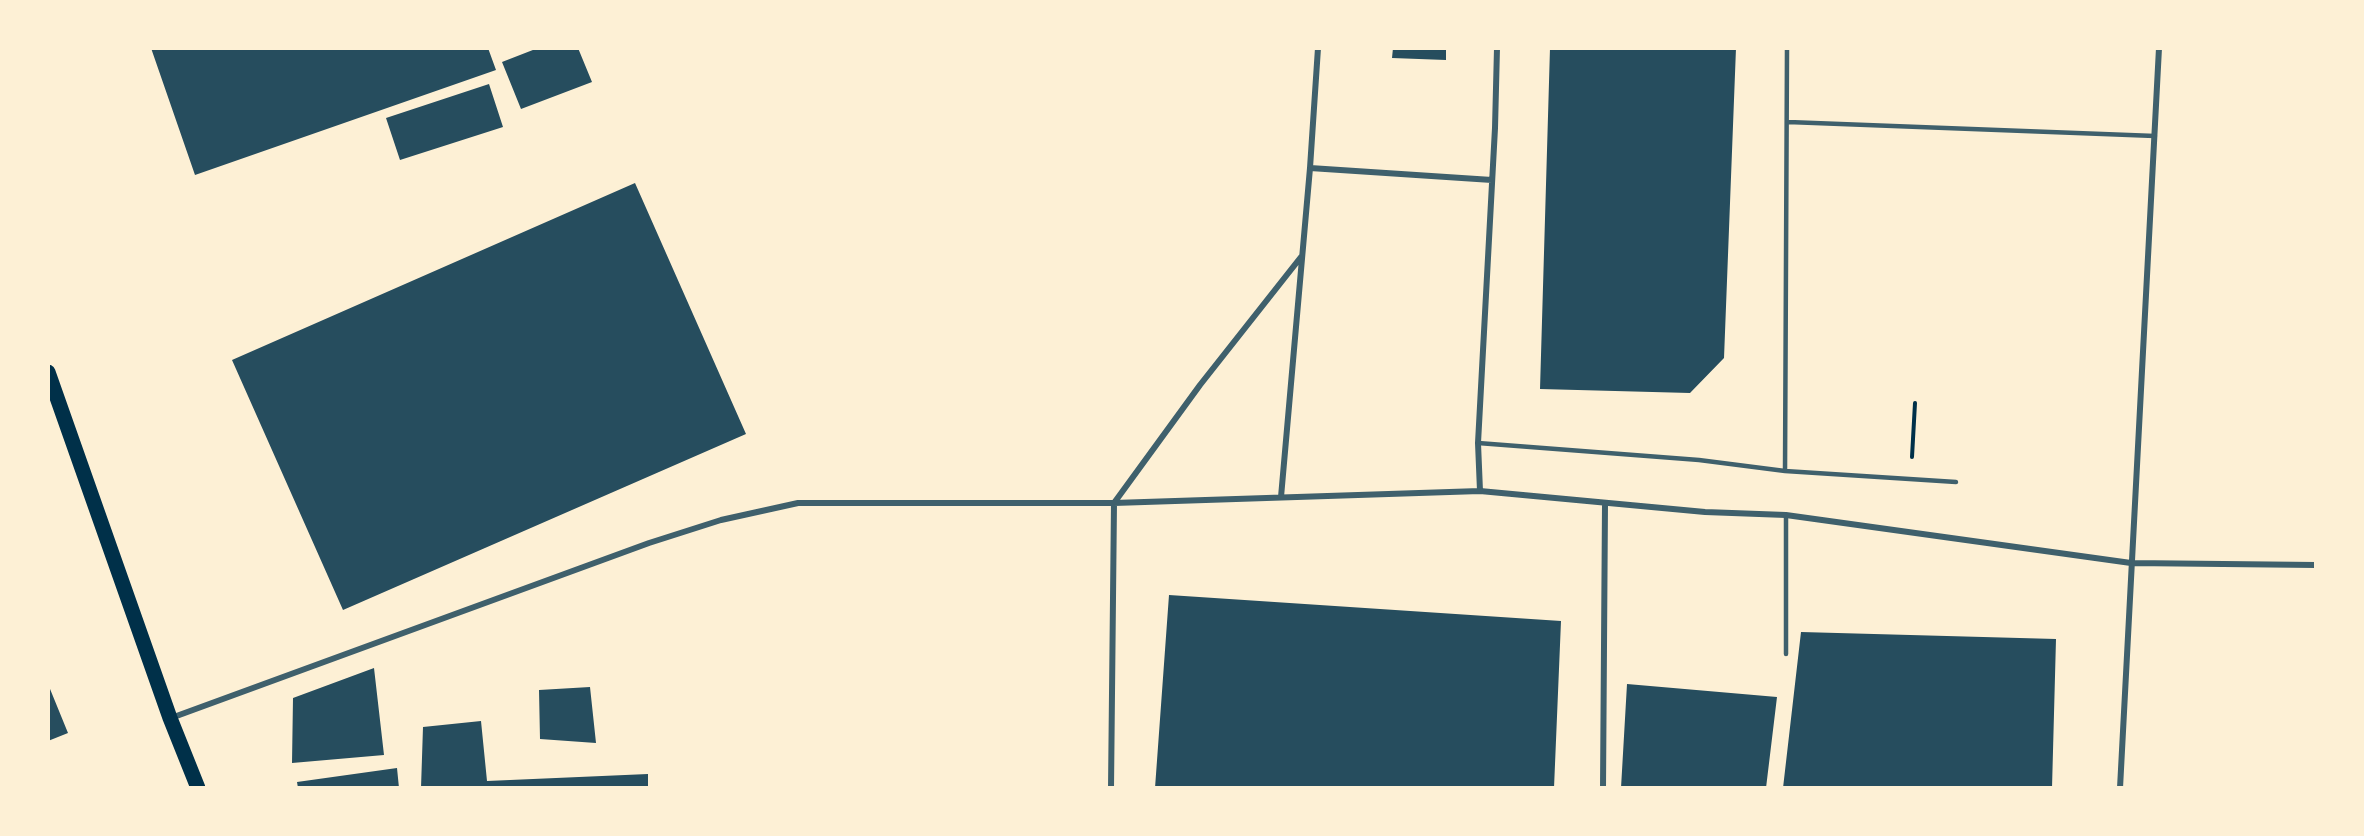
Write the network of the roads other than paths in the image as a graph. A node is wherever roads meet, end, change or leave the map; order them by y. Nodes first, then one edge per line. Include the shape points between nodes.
1 (1318, 48) edge
2 (1497, 48) edge
3 (1787, 48) edge
4 (2159, 48) edge
5 (1788, 123) junction
6 (2155, 136) junction
7 (1310, 168) junction
8 (1492, 180) junction
9 (1301, 256) junction
10 (48, 372) edge
11 (1478, 443) junction
12 (1785, 471) junction
13 (1956, 483) dead end
14 (1480, 491) junction
15 (1281, 497) junction
16 (1114, 502) junction
17 (1605, 504) junction
18 (1786, 515) junction
19 (2131, 563) junction
20 (2316, 565) edge
21 (1786, 654) dead end
22 (170, 718) junction
23 (198, 788) edge
24 (1112, 788) edge
25 (1603, 788) edge
26 (2120, 788) edge

1 - 7 street
2 - 8 street
3 - 5 lane
4 - 6 street
5 - 6 lane
5 - 12 lane
6 - 19 street
7 - 8 street
7 - 9 street
8 - 11 street
9 - 15 street
9 - 16 street
10 - 22 main road
11 - 12 lane via 1699,460
11 - 14 street
12 - 13 lane
14 - 15 street
14 - 17 street
15 - 16 street
16 - 22 street via 798,503 721,520
16 - 24 street
17 - 18 street
17 - 25 street
18 - 19 street
18 - 21 lane
19 - 20 street
19 - 26 street
22 - 23 main road

